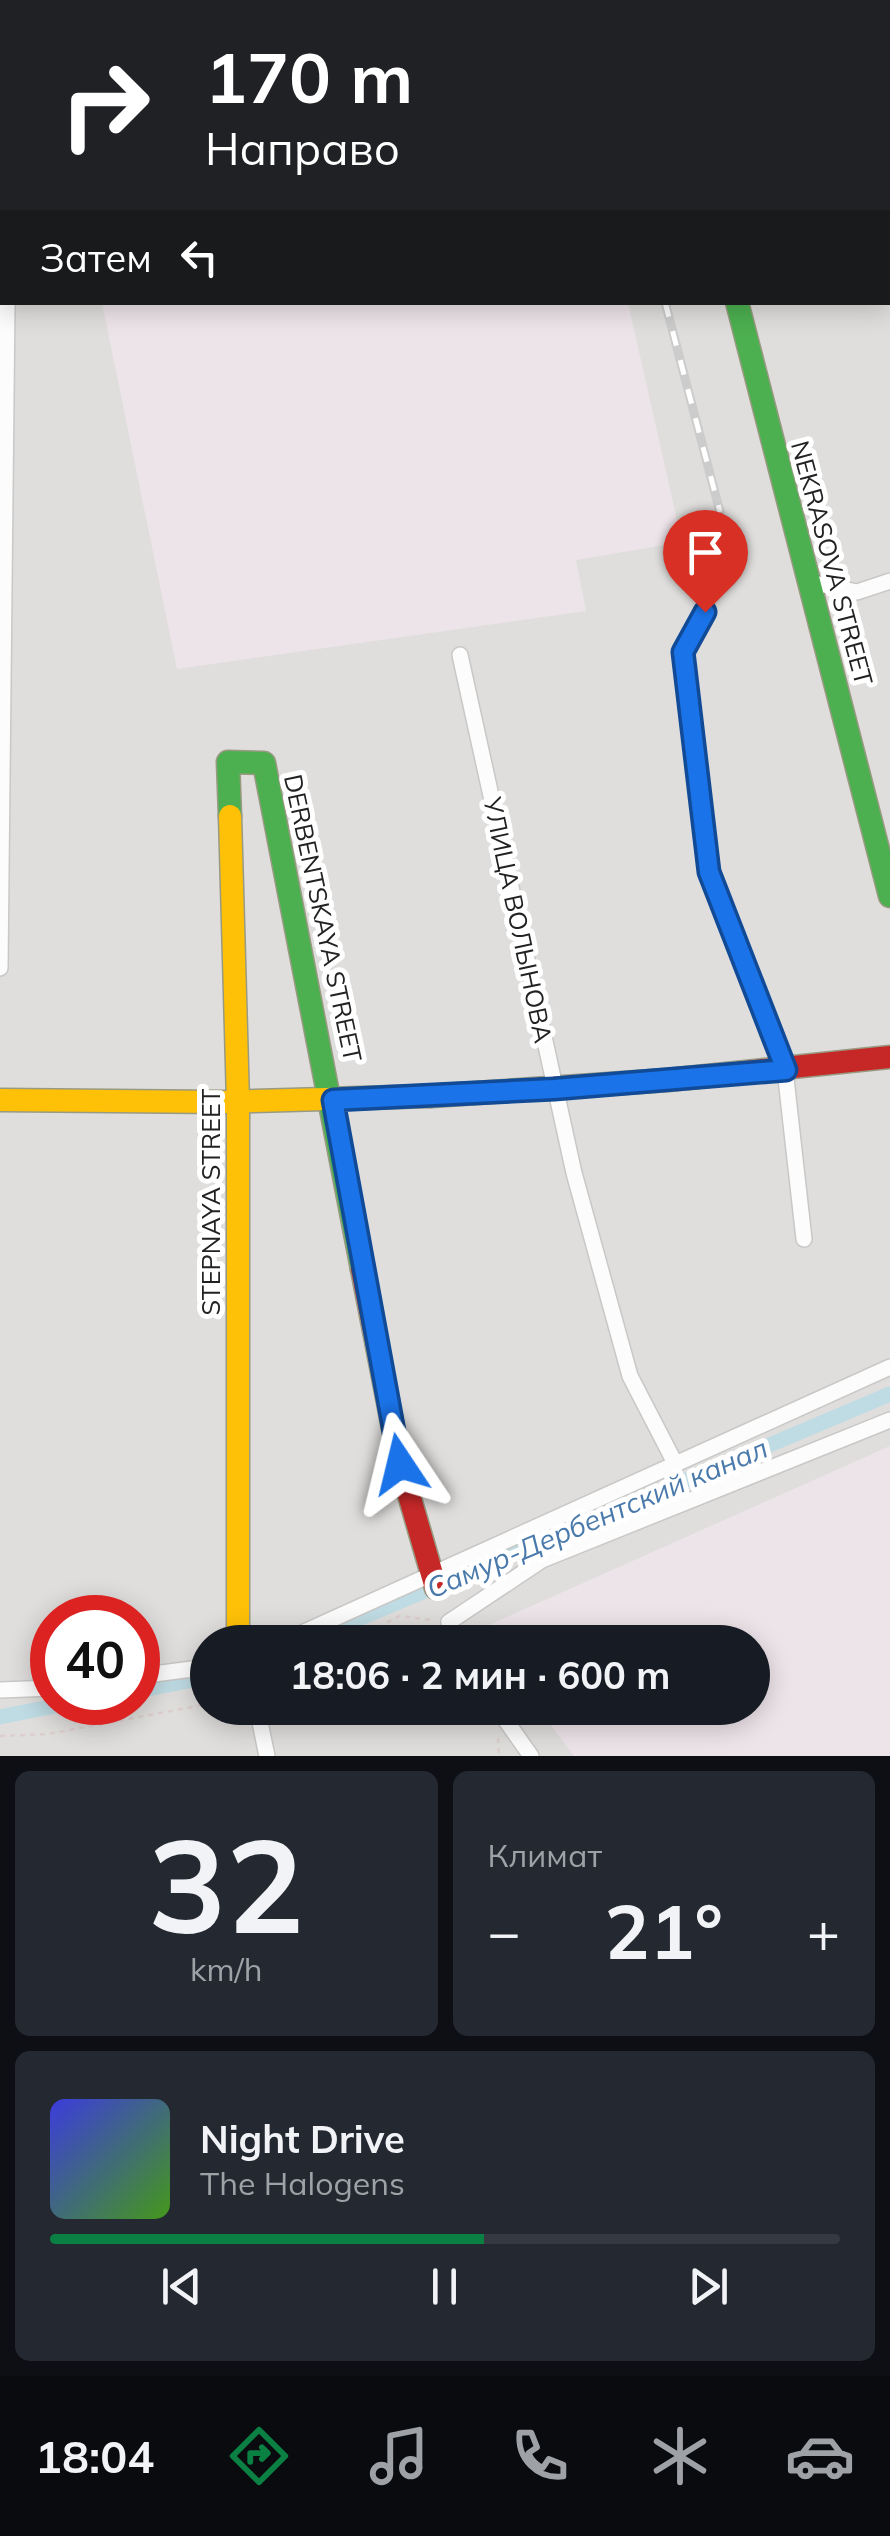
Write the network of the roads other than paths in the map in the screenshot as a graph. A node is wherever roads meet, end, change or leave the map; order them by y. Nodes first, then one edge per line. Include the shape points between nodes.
1 (8, 305) edge
2 (738, 305) edge
3 (890, 581) edge
4 (809, 582) junction
5 (705, 612) dead end
6 (460, 655) dead end
7 (228, 762) joint
8 (890, 896) edge
9 (0, 968) edge
10 (890, 1057) edge
11 (786, 1070) junction
12 (554, 1089) junction
13 (0, 1100) edge
14 (333, 1100) junction
15 (238, 1102) junction
16 (804, 1239) dead end
17 (890, 1367) edge
18 (890, 1420) edge
19 (676, 1466) junction
20 (433, 1581) junction
21 (238, 1625) edge
22 (324, 1625) edge
23 (450, 1625) edge
24 (190, 1669) edge
25 (160, 1673) edge
26 (30, 1689) edge
27 (0, 1690) edge
28 (260, 1725) edge
29 (508, 1725) edge
30 (266, 1756) edge
31 (531, 1756) edge

1 - 9 street
2 - 4 street, NEKRASOVA STREET
3 - 4 street via 857,592
4 - 8 street, NEKRASOVA STREET
5 - 11 street via 683,652 709,872
6 - 12 street, УЛИЦА ВОЛЫНОВА
7 - 14 street, DERBENTSKAYA STREET via 264,764
7 - 15 street, STEPNAYA STREET
10 - 11 street
11 - 12 street
11 - 16 street
12 - 14 street
12 - 19 street, УЛИЦА ВОЛЫНОВА via 630,1376
13 - 15 street
14 - 15 street
14 - 20 street, DERBENTSKAYA STREET via 400,1464
15 - 21 street, STEPNAYA STREET
17 - 19 street
18 - 23 street via 542,1560
19 - 20 street
20 - 22 street
24 - 25 street
26 - 27 street
28 - 30 street
29 - 31 street

